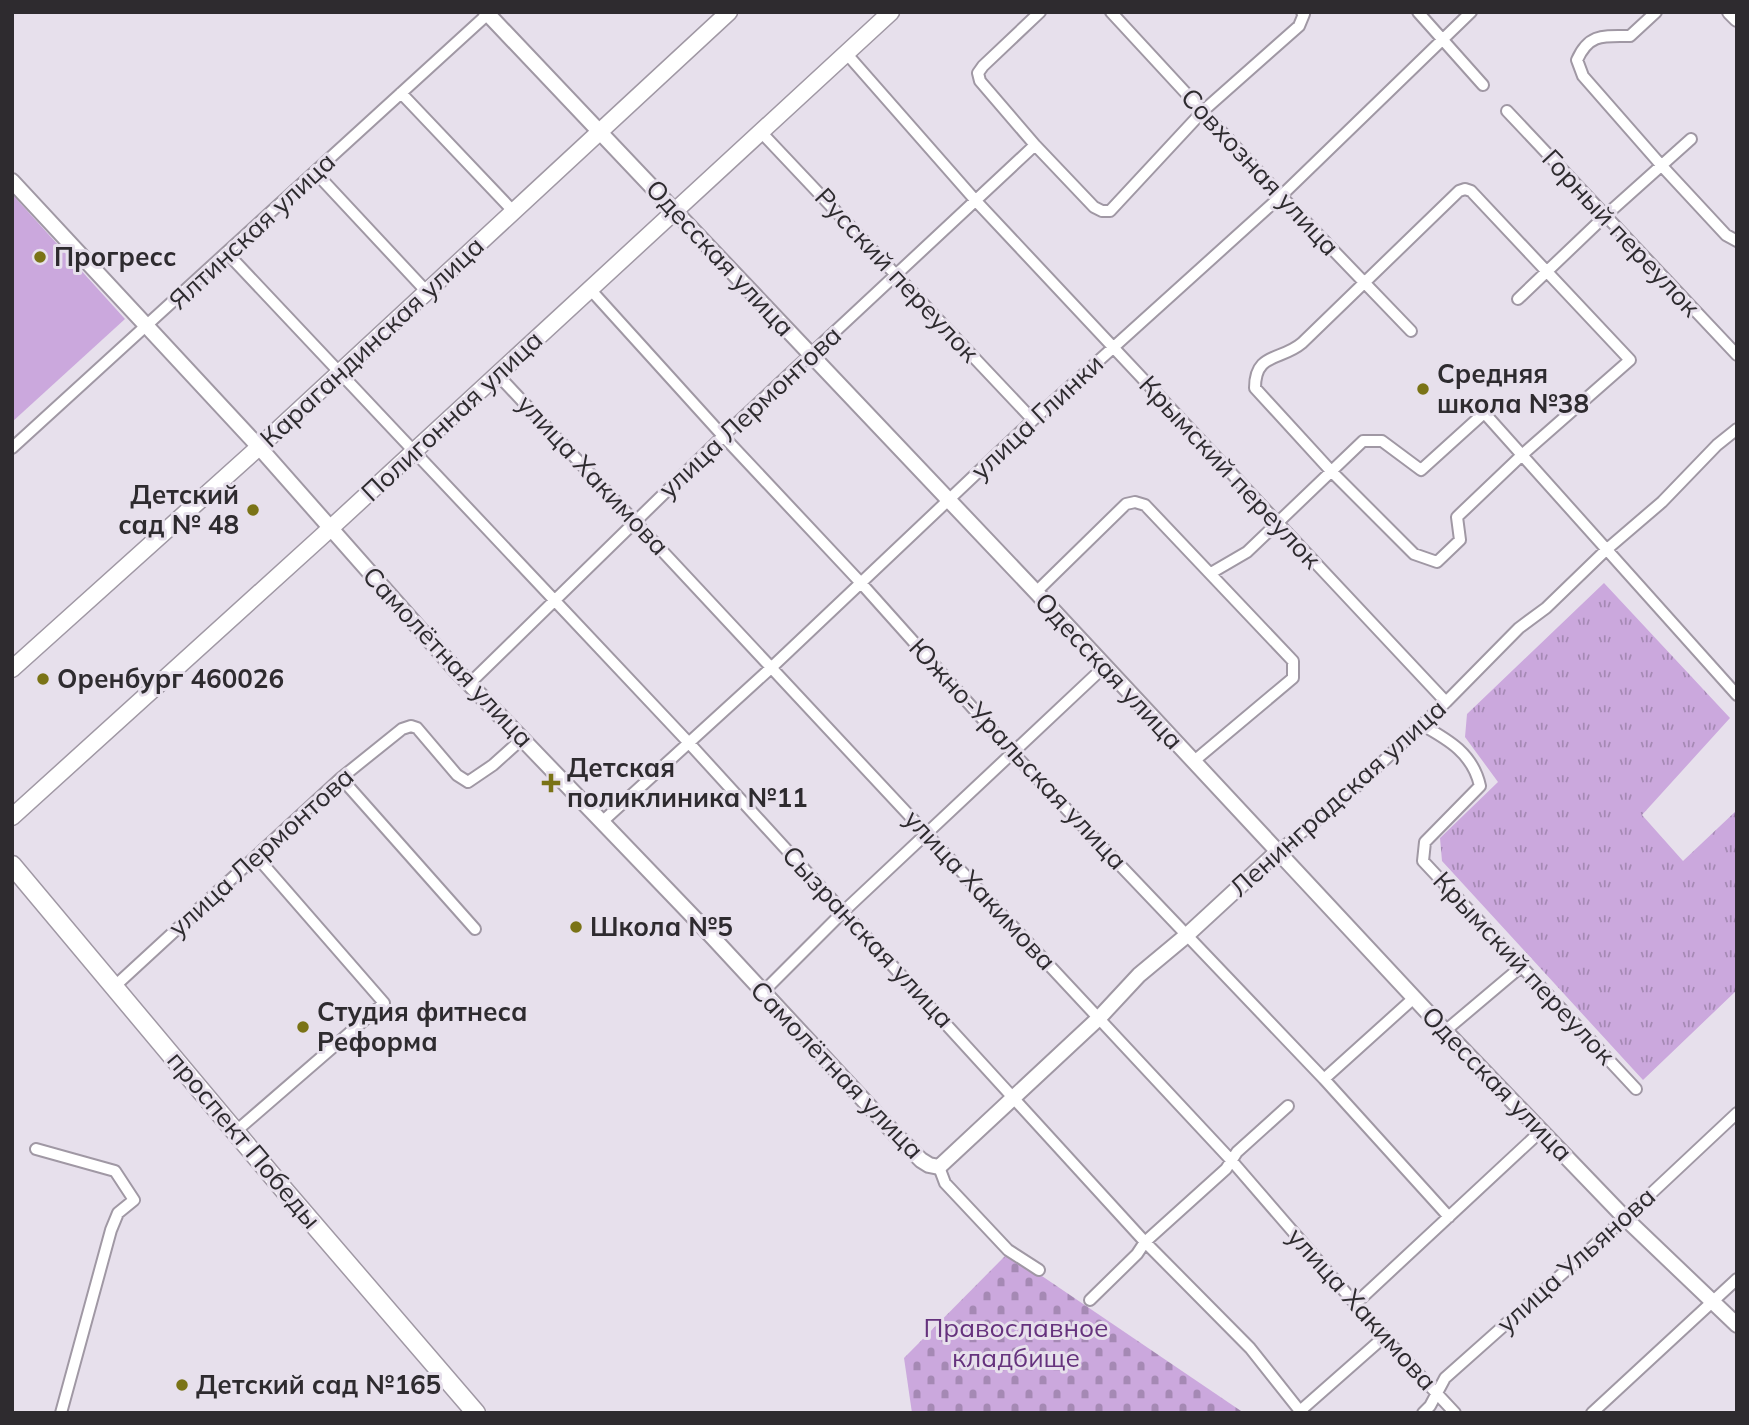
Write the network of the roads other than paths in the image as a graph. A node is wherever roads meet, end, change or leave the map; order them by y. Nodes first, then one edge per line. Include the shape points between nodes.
1 (729, 12) edge
2 (891, 12) edge
3 (1040, 12) edge
4 (1111, 12) edge
5 (1302, 12) edge
6 (1418, 12) edge
7 (1471, 12) edge
8 (1657, 12) edge
9 (1730, 12) edge
10 (488, 13) edge
11 (1737, 19) edge
12 (1443, 39) junction
13 (846, 53) junction
14 (1483, 85) dead end
15 (401, 93) junction
16 (1203, 111) junction
17 (1507, 111) dead end
18 (760, 131) junction
19 (601, 132) junction
20 (1691, 139) dead end
21 (1035, 145) junction
22 (1661, 165) junction
23 (315, 172) junction
24 (12, 181) edge
25 (1281, 196) junction
26 (976, 201) junction
27 (675, 210) junction
28 (514, 212) junction
29 (1605, 216) junction
30 (1737, 241) edge
31 (227, 253) junction
32 (1548, 270) junction
33 (898, 276) junction
34 (1365, 284) junction
35 (589, 288) junction
36 (427, 292) junction
37 (1518, 299) dead end
38 (148, 326) junction
39 (1411, 331) dead end
40 (1114, 346) junction
41 (811, 355) junction
42 (1737, 355) edge
43 (340, 372) junction
44 (497, 374) junction
45 (1033, 420) junction
46 (1737, 429) edge
47 (723, 436) junction
48 (259, 447) junction
49 (12, 448) edge
50 (414, 451) junction
51 (1523, 454) junction
52 (1331, 471) junction
53 (948, 499) junction
54 (635, 520) junction
55 (1277, 524) junction
56 (330, 529) junction
57 (1606, 550) junction
58 (1211, 573) junction
59 (861, 583) junction
60 (1036, 592) junction
61 (554, 601) junction
62 (1105, 666) junction
63 (772, 667) junction
64 (12, 669) edge
65 (470, 684) junction
66 (1737, 695) edge
67 (1446, 702) junction
68 (1422, 724) junction
69 (523, 738) junction
70 (689, 743) junction
71 (1013, 753) junction
72 (1194, 761) junction
73 (341, 778) junction
74 (12, 817) edge
75 (603, 821) junction
76 (928, 833) junction
77 (1277, 852) junction
78 (256, 856) junction
79 (12, 865) edge
80 (844, 911) junction
81 (475, 929) dead end
82 (1187, 935) junction
83 (1522, 966) junction
84 (115, 986) junction
85 (763, 992) junction
86 (1415, 997) junction
87 (1099, 1018) junction
88 (1446, 1031) junction
89 (1324, 1079) junction
90 (1636, 1088) dead end
91 (1015, 1098) junction
92 (1288, 1107) dead end
93 (1737, 1113) edge
94 (1541, 1131) junction
95 (235, 1132) junction
96 (36, 1149) dead end
97 (1231, 1160) junction
98 (939, 1167) junction
99 (1449, 1217) junction
100 (1625, 1218) junction
101 (1145, 1242) junction
102 (1039, 1270) dead end
103 (1737, 1279) edge
104 (1090, 1300) dead end
105 (1712, 1301) junction
106 (1355, 1304) junction
107 (1737, 1325) edge
108 (1384, 1337) junction
109 (1436, 1394) junction
110 (1300, 1412) edge
111 (61, 1413) edge
112 (476, 1413) edge
113 (1423, 1413) edge
114 (1455, 1413) edge
115 (1592, 1413) edge

1 - 19 main road, Карагандинская улица
2 - 13 main road, Полигонная улица
3 - 21 street via 978,73
4 - 16 street, Совхозная улица
5 - 16 street via 1299,26
6 - 12 street
7 - 12 street, улица Глинки
8 - 22 street via 1630,36 1591,40 1577,60 1583,75
9 - 11 street
10 - 15 street, Ялтинская улица
10 - 19 street, Одесская улица
12 - 14 street
12 - 25 street, улица Глинки
13 - 18 main road, Полигонная улица
13 - 26 street, Крымский переулок
15 - 23 street, Ялтинская улица
15 - 28 street
16 - 21 street via 1110,211 1094,207
16 - 25 street, Совхозная улица
17 - 29 street, Горный переулок
18 - 27 main road, Полигонная улица
18 - 33 street, Русский переулок
19 - 27 street, Одесская улица
19 - 28 main road, Карагандинская улица
20 - 22 street
21 - 26 street, улица Лермонтова
22 - 29 street
22 - 30 street
23 - 31 street, Ялтинская улица
23 - 36 street
24 - 38 street, Самолётная улица
25 - 34 street, Совхозная улица
25 - 40 street, улица Глинки
26 - 33 street, улица Лермонтова
26 - 40 street, Крымский переулок
27 - 35 main road, Полигонная улица
27 - 41 street, Одесская улица
28 - 36 main road, Карагандинская улица
29 - 32 street
29 - 42 street, Горный переулок
31 - 38 street, Ялтинская улица
31 - 43 street, Сызранская улица
32 - 34 street via 1465,189
32 - 37 street
32 - 51 street via 1630,360
33 - 41 street, улица Лермонтова
33 - 45 street, Русский переулок
34 - 39 street, Совхозная улица
34 - 52 street via 1294,350 1270,357 1255,376 1255,388
35 - 44 main road, Полигонная улица
35 - 47 street, Южно-Уральская улица
36 - 43 main road, Карагандинская улица
38 - 48 street, Самолётная улица
38 - 49 street, Ялтинская улица
40 - 45 street, улица Глинки
40 - 55 street, Крымский переулок
41 - 47 street, улица Лермонтова
41 - 53 street, Одесская улица
43 - 48 main road, Карагандинская улица
43 - 50 street, Сызранская улица
44 - 50 main road, Полигонная улица
44 - 54 street, улица Хакимова
45 - 53 street, улица Глинки
46 - 57 street, Ленинградская улица
47 - 54 street, улица Лермонтова
47 - 59 street, Южно-Уральская улица
48 - 56 street, Самолётная улица
48 - 64 main road, Карагандинская улица
50 - 56 main road, Полигонная улица
50 - 61 street, Сызранская улица
51 - 52 street via 1482,410 1421,470 1382,441 1363,441
51 - 52 street via 1457,517 1460,540 1437,562 1414,554
51 - 57 street
52 - 55 street
53 - 59 street, улица Глинки
53 - 60 street, Одесская улица
54 - 61 street, улица Лермонтова
54 - 63 street, улица Хакимова
55 - 58 street via 1247,552
55 - 67 street, Крымский переулок
56 - 65 street, Самолётная улица
56 - 74 main road, Полигонная улица
57 - 66 street
57 - 67 street, Ленинградская улица
58 - 60 street via 1145,505 1135,502 1126,504
58 - 72 street via 1290,656 1294,669 1293,678
59 - 63 street, улица Глинки
59 - 71 street, Южно-Уральская улица
60 - 62 street, Одесская улица
61 - 65 street, улица Лермонтова
61 - 70 street, Сызранская улица
62 - 71 street
62 - 72 street, Одесская улица
63 - 70 street, улица Глинки
63 - 76 street, улица Хакимова
65 - 69 street, Самолётная улица
67 - 68 street, Ленинградская улица
68 - 77 street, Ленинградская улица via 1326,814
68 - 83 street, Крымский переулок via 1469,758 1480,786 1425,842 1423,861
69 - 73 street, улица Лермонтова via 468,782 411,726
69 - 75 street, Самолётная улица
70 - 75 street, улица Глинки
70 - 80 street, Сызранская улица
71 - 76 street
71 - 82 street, Южно-Уральская улица
72 - 77 street, Одесская улица
73 - 78 street, улица Лермонтова
73 - 81 street
75 - 85 street, Самолётная улица
76 - 80 street
76 - 87 street, улица Хакимова
77 - 82 street, Ленинградская улица
77 - 86 street, Одесская улица
78 - 84 street, улица Лермонтова
78 - 95 street via 384,1003
79 - 84 main road, проспект Победы
80 - 85 street
80 - 91 street, Сызранская улица
82 - 87 street, Ленинградская улица via 1139,975
82 - 89 street, Южно-Уральская улица
83 - 88 street
83 - 90 street, Крымский переулок
84 - 95 main road, проспект Победы
85 - 98 street, Самолётная улица via 921,1160
86 - 88 street, Одесская улица
86 - 89 street
87 - 91 street, Ленинградская улица
87 - 97 street, улица Хакимова
88 - 94 street, Одесская улица
89 - 99 street, Южно-Уральская улица
91 - 98 street, Ленинградская улица
91 - 101 street, Сызранская улица
92 - 97 street
93 - 100 street, улица Ульянова
94 - 99 street
94 - 100 street, Одесская улица
95 - 112 main road, проспект Победы
96 - 111 street via 115,1171 134,1200 118,1213 111,1230
97 - 101 street
97 - 106 street, улица Хакимова
98 - 102 street, Самолётная улица via 945,1183 1008,1250
99 - 106 street
100 - 105 street, Одесская улица
100 - 109 street, улица Ульянова via 1445,1378
101 - 104 street
101 - 110 street, Сызранская улица via 1250,1348
103 - 105 street
105 - 107 street, Одесская улица
105 - 115 street
106 - 108 street, улица Хакимова
108 - 109 street, улица Хакимова
108 - 110 street
109 - 113 street, улица Ульянова
109 - 114 street, улица Хакимова

